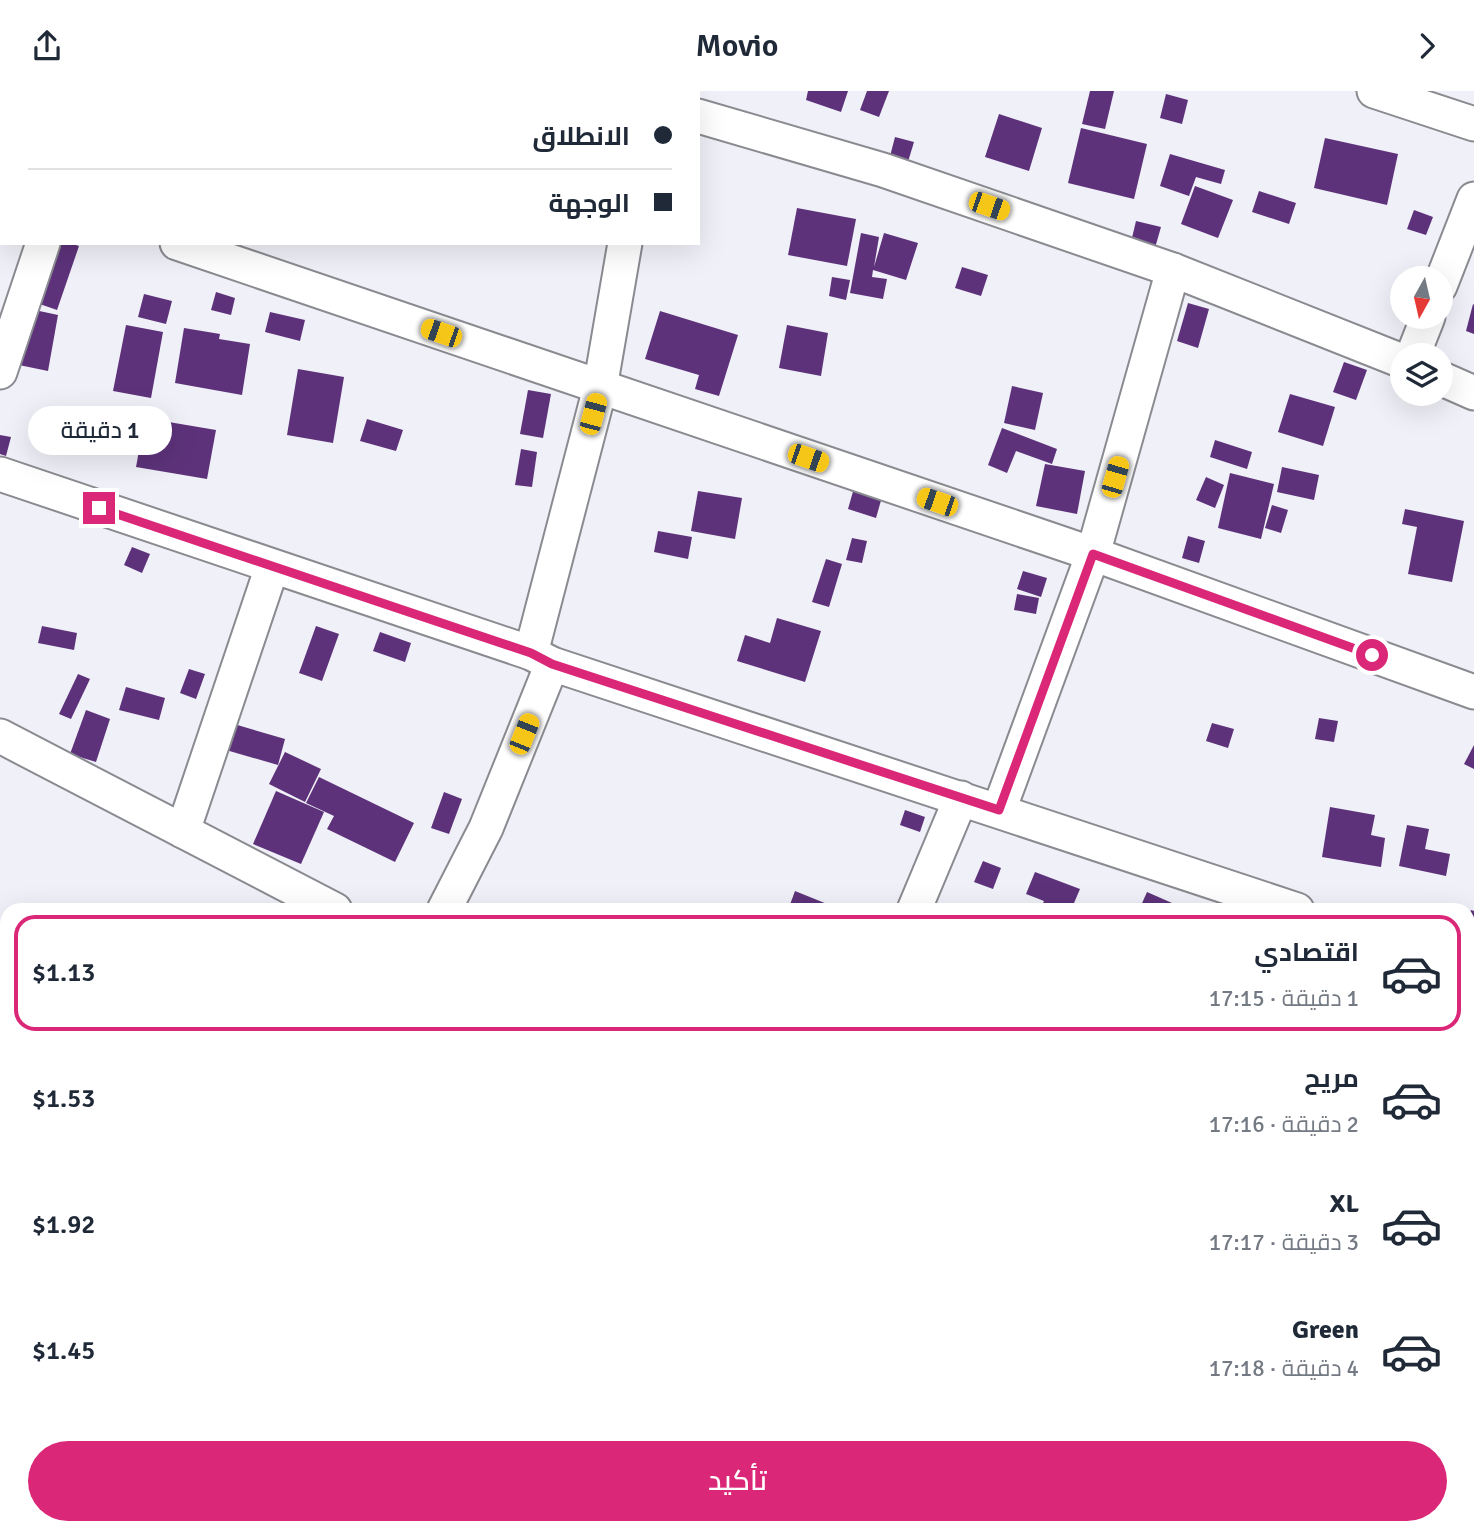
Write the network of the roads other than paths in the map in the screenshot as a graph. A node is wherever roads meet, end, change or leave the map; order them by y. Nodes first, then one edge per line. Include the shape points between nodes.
1 (1374, 91) edge
2 (700, 117) edge
3 (1474, 124) edge
4 (1474, 199) edge
5 (42, 245) edge
6 (183, 245) edge
7 (625, 245) edge
8 (1448, 266) edge
9 (1173, 270) junction
10 (1390, 356) edge
11 (0, 372) edge
12 (1453, 384) edge
13 (600, 387) junction
14 (1474, 393) edge
15 (0, 474) edge
16 (1093, 554) junction
17 (272, 567) junction
18 (542, 659) junction
19 (1474, 692) edge
20 (0, 736) edge
21 (961, 798) junction
22 (999, 810) junction
23 (183, 831) junction
24 (314, 903) edge
25 (448, 903) edge
26 (918, 903) edge
27 (1276, 903) edge

1 - 3 street
2 - 9 street via 883,170
4 - 8 street
5 - 11 street
6 - 13 street
7 - 13 street
9 - 10 street
9 - 16 street
12 - 14 street
13 - 16 street
13 - 18 street
15 - 17 street
16 - 19 street
16 - 22 street
17 - 18 street
17 - 23 street
18 - 21 street
18 - 25 street via 486,828
20 - 23 street
21 - 22 street
21 - 26 street
22 - 27 street
23 - 24 street

